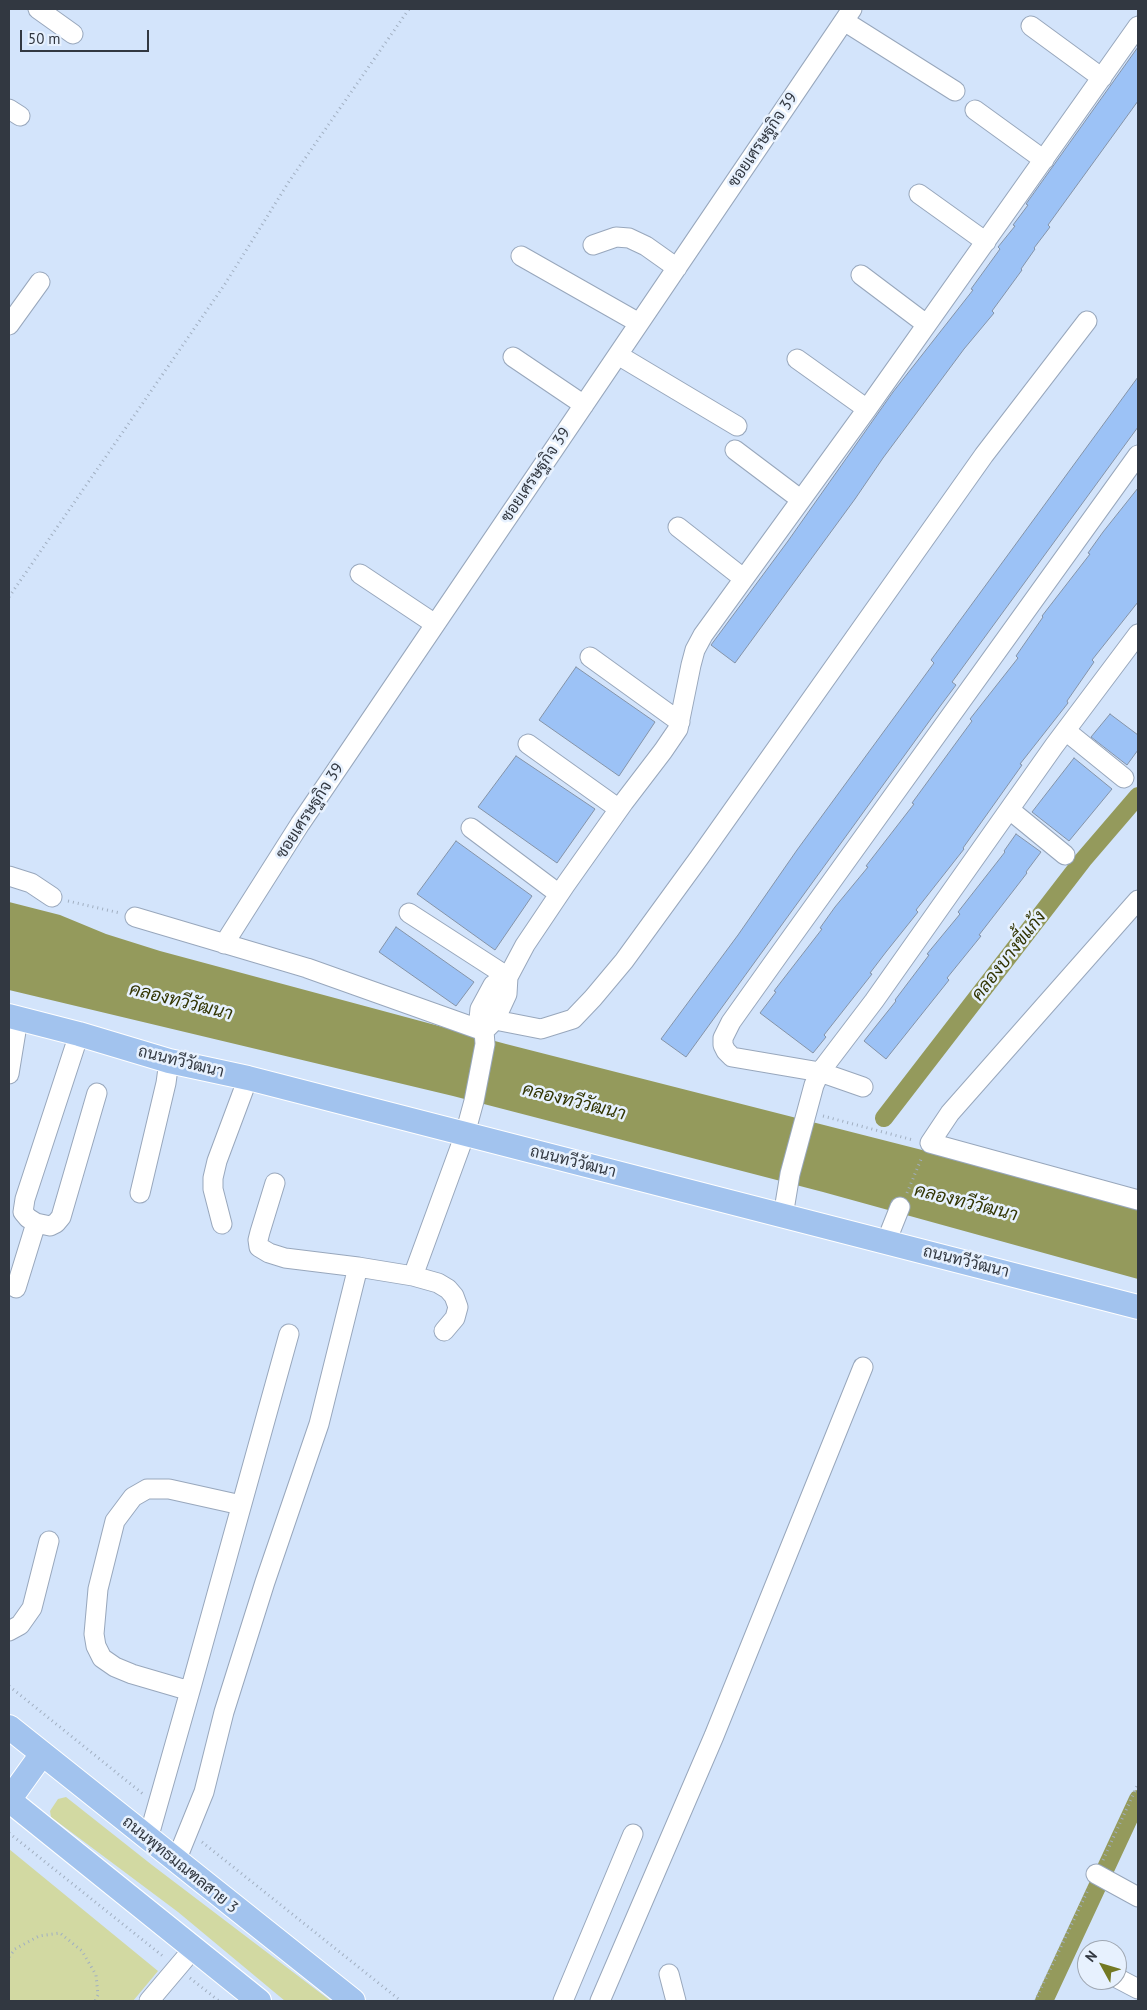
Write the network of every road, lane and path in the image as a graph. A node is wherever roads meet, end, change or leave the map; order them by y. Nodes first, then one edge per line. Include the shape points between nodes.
1 (38, 9) edge
2 (408, 9) edge
3 (848, 15) edge
4 (1031, 26) dead end
5 (1138, 26) edge
6 (74, 34) dead end
7 (1102, 78) junction
8 (955, 91) dead end
9 (975, 110) dead end
10 (1044, 160) junction
11 (919, 194) dead end
12 (986, 242) junction
13 (593, 245) dead end
14 (521, 256) dead end
15 (676, 268) junction
16 (861, 275) dead end
17 (40, 282) dead end
18 (1087, 322) dead end
19 (639, 323) junction
20 (926, 324) junction
21 (9, 325) edge
22 (618, 355) junction
23 (513, 357) dead end
24 (797, 360) dead end
25 (584, 404) junction
26 (867, 409) junction
27 (737, 426) dead end
28 (735, 450) dead end
29 (1138, 455) edge
30 (800, 500) junction
31 (678, 527) dead end
32 (360, 574) dead end
33 (743, 578) junction
34 (9, 597) edge
35 (435, 624) junction
36 (1138, 634) edge
37 (590, 658) dead end
38 (680, 722) junction
39 (1066, 731) junction
40 (528, 744) dead end
41 (1124, 778) dead end
42 (620, 809) junction
43 (1010, 810) junction
44 (471, 828) dead end
45 (1065, 855) dead end
46 (9, 876) edge
47 (559, 894) junction
48 (52, 897) joint
49 (1138, 900) edge
50 (409, 913) dead end
51 (135, 917) joint
52 (224, 944) junction
53 (508, 977) junction
54 (14, 1017) edge
55 (488, 1032) junction
56 (79, 1034) junction
57 (169, 1061) junction
58 (820, 1072) junction
59 (9, 1074) edge
60 (248, 1078) junction
61 (863, 1087) dead end
62 (97, 1094) dead end
63 (806, 1115) junction
64 (465, 1134) junction
65 (928, 1146) junction
66 (275, 1183) dead end
67 (140, 1193) dead end
68 (1138, 1200) edge
69 (900, 1207) joint
70 (783, 1216) junction
71 (36, 1223) junction
72 (222, 1224) dead end
73 (886, 1242) junction
74 (358, 1267) junction
75 (413, 1276) junction
76 (16, 1288) dead end
77 (1138, 1307) edge
78 (444, 1330) dead end
79 (289, 1334) dead end
80 (863, 1367) dead end
81 (241, 1505) junction
82 (49, 1540) dead end
83 (9, 1631) edge
84 (9, 1686) edge
85 (190, 1692) junction
86 (9, 1727) edge
87 (42, 1754) junction
88 (1138, 1784) edge
89 (9, 1800) edge
90 (158, 1806) junction
91 (188, 1830) junction
92 (9, 1833) edge
93 (633, 1834) dead end
94 (148, 1839) junction
95 (176, 1861) junction
96 (1103, 1878) junction
97 (1138, 1897) edge
98 (193, 1949) junction
99 (9, 1957) edge
100 (177, 1968) junction
101 (669, 1974) dead end
102 (95, 2001) edge
103 (149, 2001) edge
104 (219, 2001) edge
105 (257, 2001) edge
106 (353, 2001) edge
107 (401, 2001) edge
108 (563, 2001) edge
109 (600, 2001) edge
110 (676, 2001) edge
111 (1036, 2001) edge

1 - 6 street
2 - 34 path via 290,180 225,284
3 - 8 street
3 - 15 street, ซอยเศรษฐกิจ 39
4 - 7 street
5 - 7 street
7 - 10 street
9 - 10 street
10 - 12 street
11 - 12 street
12 - 20 street
13 - 15 street via 616,237 630,238
14 - 19 street
15 - 19 street, ซอยเศรษฐกิจ 39
16 - 20 street
17 - 21 street
18 - 55 street via 984,455 693,866 593,998 573,1019 541,1029
19 - 22 street, ซอยเศรษฐกิจ 39
20 - 26 street
22 - 25 street, ซอยเศรษฐกิจ 39
22 - 27 street
23 - 25 street
24 - 26 street
25 - 35 street, ซอยเศรษฐกิจ 39
26 - 30 street
28 - 30 street
29 - 58 street via 731,1022 723,1038 723,1045 732,1057
30 - 33 street
31 - 33 street
32 - 35 street
33 - 38 street via 695,650
35 - 52 street, ซอยเศรษฐกิจ 39 via 300,824
36 - 39 street
37 - 38 street
38 - 42 street
39 - 41 street
39 - 43 street
40 - 42 street
42 - 47 street
43 - 45 street
43 - 58 street
44 - 47 street
46 - 48 street via 31,883
47 - 53 street
48 - 51 path
49 - 65 street via 950,1114
50 - 53 street
51 - 52 street
52 - 55 street via 308,968
53 - 55 street via 507,994
54 - 56 main road, ถนนทวีวัฒนา
54 - 59 street
55 - 64 street
56 - 57 main road, ถนนทวีวัฒนา
56 - 71 street via 25,1199 23,1212
57 - 60 main road, ถนนทวีวัฒนา
57 - 67 street
58 - 61 street
58 - 63 street
60 - 64 main road, ถนนทวีวัฒนา
60 - 72 street via 213,1178
62 - 71 street via 62,1217 50,1226
63 - 65 path
63 - 70 street via 790,1174
64 - 70 main road, ถนนทวีวัฒนา
64 - 75 street
65 - 68 street
65 - 69 path
66 - 74 street via 258,1240 259,1247 285,1258
69 - 73 street
70 - 73 main road, ถนนทวีวัฒนา
71 - 76 street
73 - 77 main road, ถนนทวีวัฒนา
74 - 75 street
74 - 91 street via 319,1424 224,1712 204,1792
75 - 78 street via 438,1283 454,1296 458,1307 455,1318
79 - 81 street
80 - 109 street via 714,1736
81 - 85 street
81 - 85 street via 169,1488 147,1489 133,1497 113,1528 98,1589 96,1646 102,1658 115,1667
82 - 83 street via 32,1608 20,1625
84 - 90 path
85 - 90 street
86 - 87 main road, ถนนพุทธมณฑลสาย 3
87 - 89 main road
87 - 94 main road, ถนนพุทธมณฑลสาย 3
88 - 96 path
89 - 98 main road
90 - 94 street
91 - 95 street
91 - 107 path
92 - 100 path
93 - 108 street
94 - 95 main road, ถนนพุทธมณฑลสาย 3
95 - 106 main road, ถนนพุทธมณฑลสาย 3
96 - 97 street
96 - 111 path
98 - 100 street
98 - 105 main road
99 - 102 path via 15,1949 39,1936 60,1933 82,1951 96,1975 98,1995
100 - 103 street
100 - 104 path
101 - 110 street

